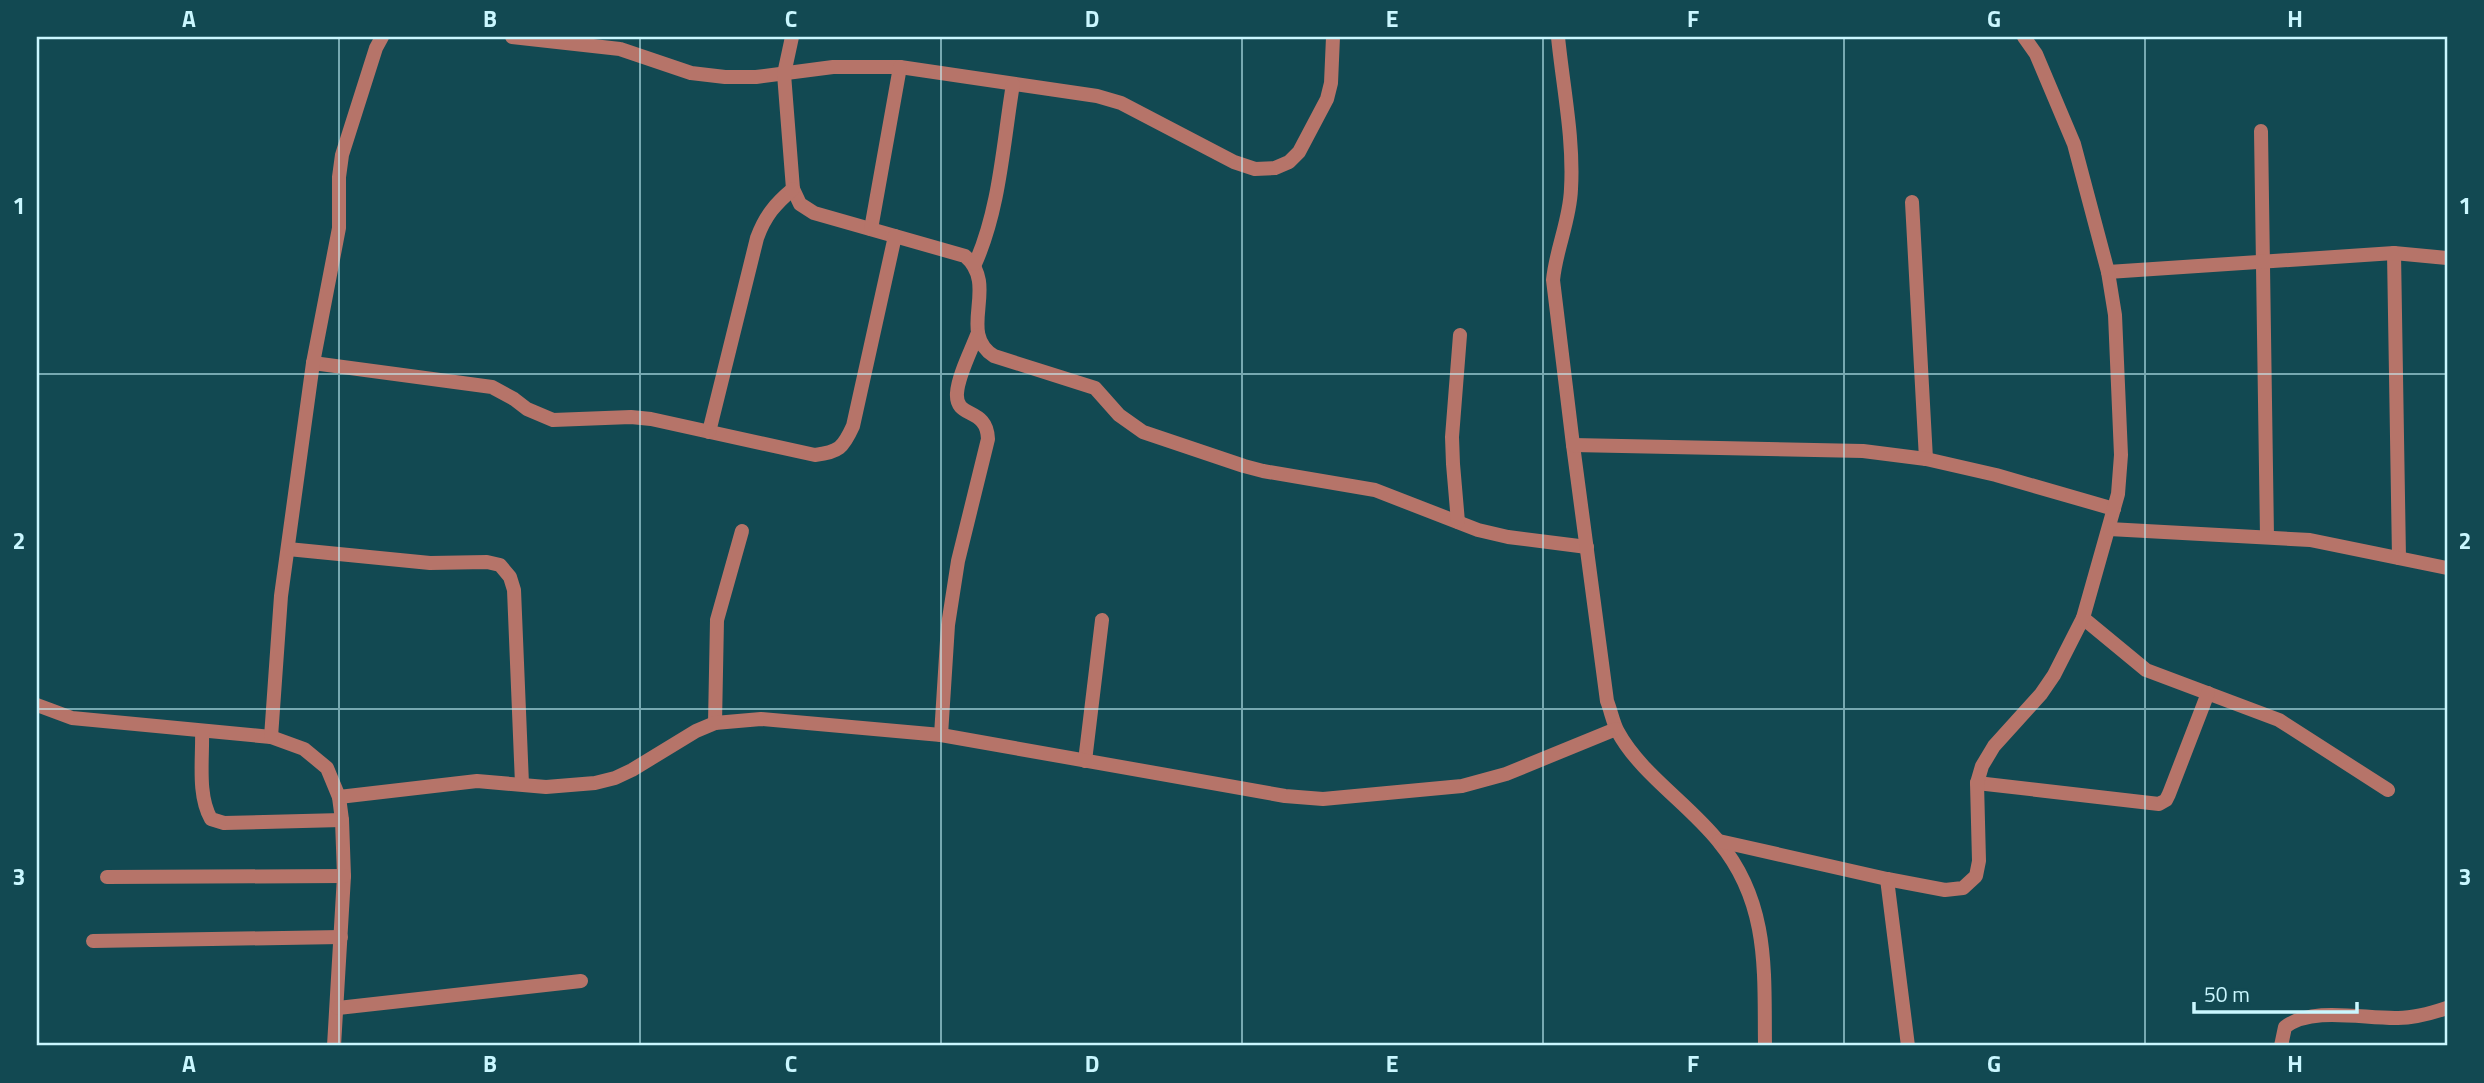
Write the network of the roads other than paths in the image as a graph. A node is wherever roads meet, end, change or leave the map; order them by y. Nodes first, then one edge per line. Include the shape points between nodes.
1 (382, 37) edge
2 (512, 37) edge
3 (792, 37) edge
4 (1333, 37) edge
5 (1558, 37) edge
6 (2024, 37) edge
7 (900, 67) junction
8 (783, 74) junction
9 (1013, 83) junction
10 (2261, 131) dead end
11 (793, 189) junction
12 (1912, 202) dead end
13 (871, 229) junction
14 (895, 236) junction
15 (2394, 253) junction
16 (2447, 258) edge
17 (2263, 261) junction
18 (975, 264) junction
19 (2108, 272) junction
20 (977, 335) junction
21 (1460, 335) dead end
22 (313, 363) junction
23 (709, 432) junction
24 (1573, 445) junction
25 (1926, 459) junction
26 (2114, 509) junction
27 (1458, 522) junction
28 (2109, 529) junction
29 (742, 531) dead end
30 (2267, 537) junction
31 (1587, 547) junction
32 (288, 549) junction
33 (2399, 558) junction
34 (2447, 568) edge
35 (2083, 618) junction
36 (1102, 620) dead end
37 (2208, 693) junction
38 (37, 705) edge
39 (715, 723) junction
40 (1616, 729) junction
41 (202, 731) junction
42 (942, 735) junction
43 (271, 737) junction
44 (1085, 761) junction
45 (1977, 783) junction
46 (522, 784) junction
47 (2388, 790) dead end
48 (339, 797) junction
49 (342, 820) junction
50 (1719, 841) junction
51 (344, 876) junction
52 (107, 877) dead end
53 (1887, 879) junction
54 (341, 937) junction
55 (93, 942) dead end
56 (581, 981) dead end
57 (338, 1007) junction
58 (2447, 1008) edge
59 (334, 1046) edge
60 (1765, 1046) edge
61 (1908, 1046) edge
62 (2281, 1046) edge

1 - 22 street via 342,155 339,228
2 - 8 street via 620,49 691,73 725,77
3 - 8 street
4 - 9 street via 1327,99 1299,152 1275,168 1255,169 1234,162 1121,103
5 - 24 street via 1572,164 1569,209 1553,280
6 - 19 street via 2036,54 2074,144
7 - 8 street
7 - 9 street
7 - 13 street
8 - 11 street
9 - 18 street via 994,206
10 - 17 street
11 - 13 street via 800,204 814,213
11 - 23 street via 764,218 757,238
12 - 25 street
13 - 14 street
14 - 18 street via 965,256
14 - 23 street via 853,426 845,444 832,453 815,455
15 - 16 street
15 - 17 street
15 - 33 street
17 - 19 street
17 - 30 street
18 - 20 street via 980,276
19 - 26 street via 2115,316 2121,455
20 - 27 street via 983,349 994,356 1095,388 1119,415 1143,432 1263,471 1375,490
20 - 42 street via 957,391 958,403 982,419 988,439 958,561 948,625
21 - 27 street via 1452,437
22 - 23 street via 492,387 527,410 553,420 631,417
22 - 32 street
24 - 25 street via 1863,451
24 - 31 street
25 - 26 street
26 - 28 street
27 - 31 street via 1508,537
28 - 30 street
28 - 35 street
29 - 39 street via 716,620
30 - 33 street via 2310,540
31 - 40 street via 1607,701
32 - 43 street
32 - 46 street via 500,565 514,590
33 - 34 street
35 - 37 street via 2146,670
35 - 45 street via 2054,675 1994,746
36 - 44 street
37 - 45 street via 2169,794 2158,804
37 - 47 street via 2279,720
38 - 41 street via 72,718
39 - 42 street via 761,719
39 - 46 street via 615,778 546,787
40 - 44 street via 1506,774 1462,786 1323,799
40 - 50 street via 1628,748
41 - 43 street
41 - 49 street via 204,799 211,820
42 - 44 street
43 - 48 street via 304,748 327,768
45 - 53 street via 1976,876 1963,888 1944,890
46 - 48 street via 477,781
48 - 49 street
49 - 51 street
50 - 53 street
50 - 60 street via 1749,891 1759,921
51 - 52 street
51 - 54 street
53 - 61 street
54 - 55 street
54 - 57 street
56 - 57 street
57 - 59 street
58 - 62 street via 2400,1018 2295,1019 2285,1027

